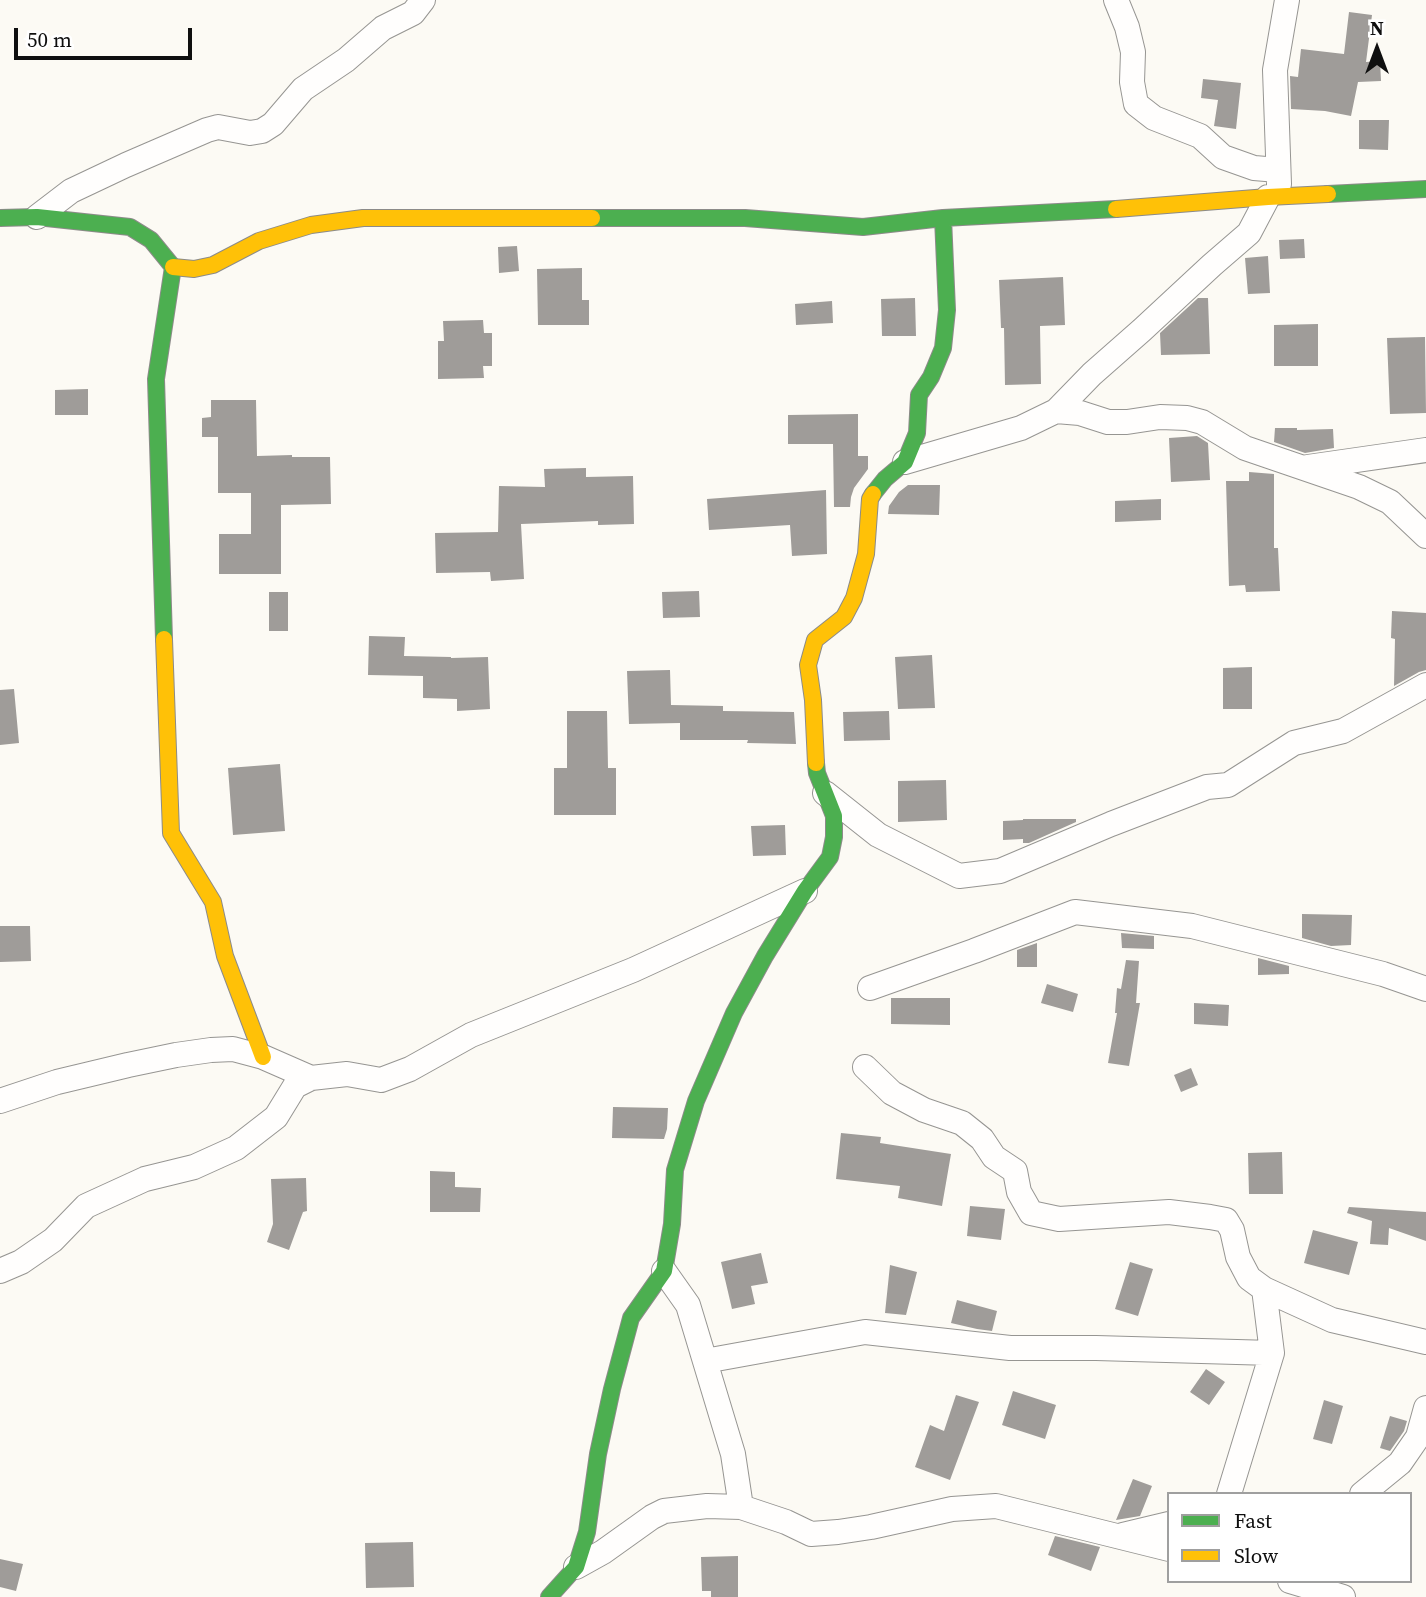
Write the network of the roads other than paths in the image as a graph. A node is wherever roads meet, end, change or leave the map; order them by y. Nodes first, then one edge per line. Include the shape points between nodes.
1 (423, 0) edge
2 (1116, 0) edge
3 (1287, 0) edge
4 (1278, 170) junction
5 (1426, 188) edge
6 (1273, 197) junction
7 (37, 217) junction
8 (0, 218) edge
9 (943, 218) junction
10 (173, 267) junction
11 (1056, 411) junction
12 (1426, 450) edge
13 (905, 463) junction
14 (1304, 467) junction
15 (1426, 536) edge
16 (1426, 685) edge
17 (825, 793) junction
18 (805, 891) junction
19 (870, 988) dead end
20 (1426, 989) edge
21 (263, 1057) junction
22 (865, 1067) dead end
23 (311, 1077) junction
24 (0, 1101) edge
25 (0, 1271) edge
26 (664, 1271) junction
27 (1264, 1289) junction
28 (1426, 1342) edge
29 (1272, 1353) junction
30 (705, 1361) junction
31 (1426, 1408) edge
32 (1417, 1457) edge
33 (1230, 1492) edge
34 (1365, 1492) edge
35 (741, 1507) junction
36 (1167, 1524) edge
37 (1119, 1536) junction
38 (1167, 1548) edge
39 (576, 1567) junction
40 (1297, 1583) edge
41 (549, 1597) edge
42 (1343, 1597) edge

1 - 7 street via 412,13 383,28 303,89 273,124 261,131 207,130 71,191
2 - 4 street via 1133,52 1136,104 1154,118 1200,136 1223,157 1254,168
3 - 4 street via 1275,70
4 - 6 street
5 - 6 street
6 - 9 street
6 - 11 street via 1249,233
7 - 8 street
7 - 10 street via 130,227 151,240
9 - 10 street via 863,227 745,218 363,218 311,225 259,241 214,265 194,270
9 - 13 street via 947,310 943,348 919,395 917,433
10 - 21 street via 156,379 171,833 213,902 225,956
11 - 13 street via 1021,428
11 - 14 street via 1080,412 1108,422 1187,418 1245,448
12 - 14 street
13 - 17 street via 870,499 866,554 854,598 844,617 815,640 808,665 817,773
14 - 15 street via 1390,502
16 - 17 street via 1343,731 1294,743 1228,785 1207,788 1111,824 1000,872 959,876 878,835
17 - 18 street via 834,816 830,857
18 - 23 street via 634,970 471,1035 381,1080 347,1074
18 - 26 street via 734,1013 696,1101 675,1170
19 - 20 street via 1075,912 1192,926
21 - 23 street
21 - 24 street via 233,1049 176,1055 57,1082
22 - 27 street via 892,1093 962,1123 982,1139 994,1157 1015,1171 1019,1192 1031,1213 1059,1219 1169,1212 1226,1220 1249,1278
23 - 25 street via 295,1086 276,1117 236,1148 194,1167 145,1179 86,1206 53,1240
26 - 30 street via 688,1305
26 - 39 street via 631,1318
27 - 28 street via 1332,1320
27 - 29 street
29 - 30 street via 1010,1348 865,1332
29 - 33 street
30 - 35 street via 733,1454
31 - 32 street
32 - 34 street via 1400,1464
35 - 37 street via 811,1534 849,1531 952,1509 996,1506
35 - 39 street via 664,1511
36 - 37 street
37 - 38 street
39 - 41 street
40 - 42 street

